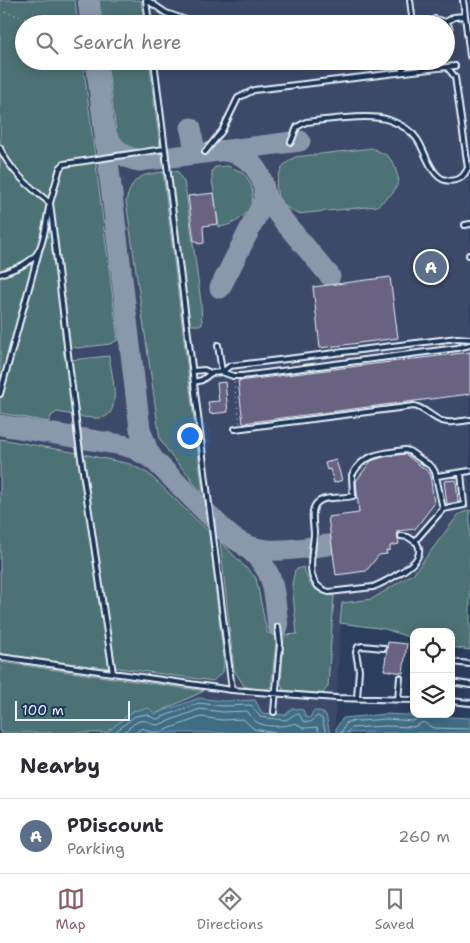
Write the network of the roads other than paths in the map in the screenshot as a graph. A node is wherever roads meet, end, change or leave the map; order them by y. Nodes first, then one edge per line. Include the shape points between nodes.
1 (146, 0) edge
2 (410, 0) edge
3 (463, 0) edge
4 (148, 15) edge
5 (172, 15) edge
6 (412, 15) edge
7 (465, 16) junction
8 (455, 17) edge
9 (470, 56) edge
10 (155, 70) edge
11 (412, 70) edge
12 (449, 70) edge
13 (400, 71) joint
14 (291, 142) dead end
15 (0, 148) edge
16 (164, 149) junction
17 (205, 152) dead end
18 (50, 203) junction
19 (39, 250) junction
20 (0, 274) edge
21 (470, 339) edge
22 (470, 344) edge
23 (218, 345) dead end
24 (193, 371) junction
25 (222, 372) junction
26 (210, 373) junction
27 (194, 382) junction
28 (0, 394) edge
29 (470, 420) edge
30 (235, 429) dead end
31 (470, 471) edge
32 (460, 473) junction
33 (437, 476) junction
34 (443, 509) junction
35 (401, 536) dead end
36 (415, 541) junction
37 (278, 627) dead end
38 (383, 648) dead end
39 (0, 658) edge
40 (455, 662) edge
41 (470, 664) edge
42 (113, 673) junction
43 (400, 678) dead end
44 (455, 683) edge
45 (470, 685) edge
46 (232, 690) junction
47 (275, 694) junction
48 (357, 698) junction
49 (398, 699) junction
50 (410, 700) edge
51 (455, 701) edge
52 (470, 703) edge
53 (274, 712) dead end

1 - 4 lane
1 - 5 lane
2 - 6 lane
3 - 7 lane
7 - 8 lane
7 - 9 lane
10 - 16 lane
11 - 13 lane
12 - 14 lane via 455,77 468,168 459,179 450,182 440,178 433,171 417,138 388,119 369,117 306,122 297,127
13 - 17 lane via 245,93 238,98 217,140
15 - 18 lane via 18,175
16 - 18 lane via 64,164
16 - 24 lane
18 - 19 lane
18 - 42 lane via 78,438
19 - 20 lane via 22,266
19 - 28 lane
21 - 25 lane via 238,364
22 - 25 lane via 242,376
23 - 25 lane
24 - 26 lane
24 - 27 lane
25 - 26 lane
26 - 27 lane
27 - 46 lane
29 - 30 lane via 445,422 414,406
31 - 32 lane
32 - 33 lane
32 - 34 lane via 464,505
33 - 34 lane
33 - 36 lane via 432,467 405,450 365,459 352,475 353,496 322,500 314,506 312,578 322,590 329,592 373,587 413,564 419,553
34 - 36 lane
35 - 36 lane
37 - 47 lane via 280,644
38 - 48 lane via 358,647
39 - 42 lane
40 - 41 lane
42 - 46 lane
43 - 49 lane
44 - 45 lane
46 - 47 lane
47 - 48 lane
47 - 53 lane
48 - 49 lane
49 - 50 lane
51 - 52 lane

